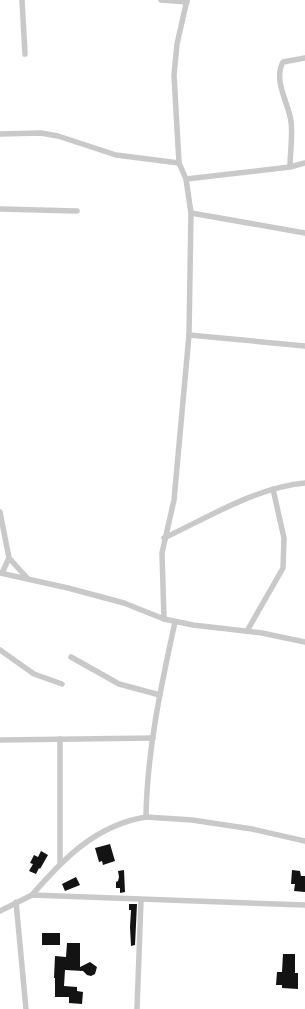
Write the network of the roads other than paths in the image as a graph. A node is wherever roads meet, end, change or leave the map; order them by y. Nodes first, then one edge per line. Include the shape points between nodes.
1 (22, 0) edge
2 (161, 0) edge
3 (187, 1) edge
4 (25, 54) dead end
5 (305, 58) edge
6 (0, 134) edge
7 (179, 163) junction
8 (305, 163) edge
9 (290, 167) junction
10 (186, 179) junction
11 (0, 209) edge
12 (77, 211) dead end
13 (191, 213) junction
14 (305, 233) edge
15 (190, 335) junction
16 (305, 346) edge
17 (305, 483) edge
18 (273, 489) junction
19 (0, 512) edge
20 (164, 538) junction
21 (9, 558) junction
22 (1, 573) edge
23 (28, 579) junction
24 (164, 620) junction
25 (175, 622) junction
26 (247, 631) junction
27 (305, 642) edge
28 (0, 650) edge
29 (71, 657) dead end
30 (62, 684) dead end
31 (160, 695) junction
32 (153, 738) junction
33 (60, 739) junction
34 (0, 740) edge
35 (146, 817) junction
36 (305, 841) edge
37 (60, 863) junction
38 (32, 895) junction
39 (141, 900) junction
40 (16, 902) junction
41 (305, 905) edge
42 (0, 911) edge
43 (26, 1009) edge
44 (137, 1009) edge

1 - 4 street
2 - 3 street
3 - 7 street via 177,44 174,75
5 - 9 street via 283,62 279,69 291,121
6 - 7 street via 41,133 116,155
7 - 10 street
8 - 9 street
9 - 10 street
10 - 13 street
11 - 12 street
13 - 14 street
13 - 15 street
15 - 16 street
15 - 20 street via 174,500
17 - 18 street
18 - 20 street via 232,505
18 - 26 street via 284,538 283,568
19 - 21 street
20 - 24 street
21 - 22 street
21 - 23 street
22 - 23 street
23 - 24 street via 124,603
24 - 25 street
25 - 26 street
25 - 31 street
26 - 27 street
28 - 30 street via 34,674
29 - 31 street via 111,680
31 - 32 street
32 - 33 street
32 - 35 street
33 - 34 street
33 - 37 street
35 - 36 street via 192,820 252,829
35 - 37 street via 132,819 87,840
37 - 38 street
38 - 39 street
38 - 40 street
39 - 41 street
39 - 44 street
40 - 42 street
40 - 43 street

